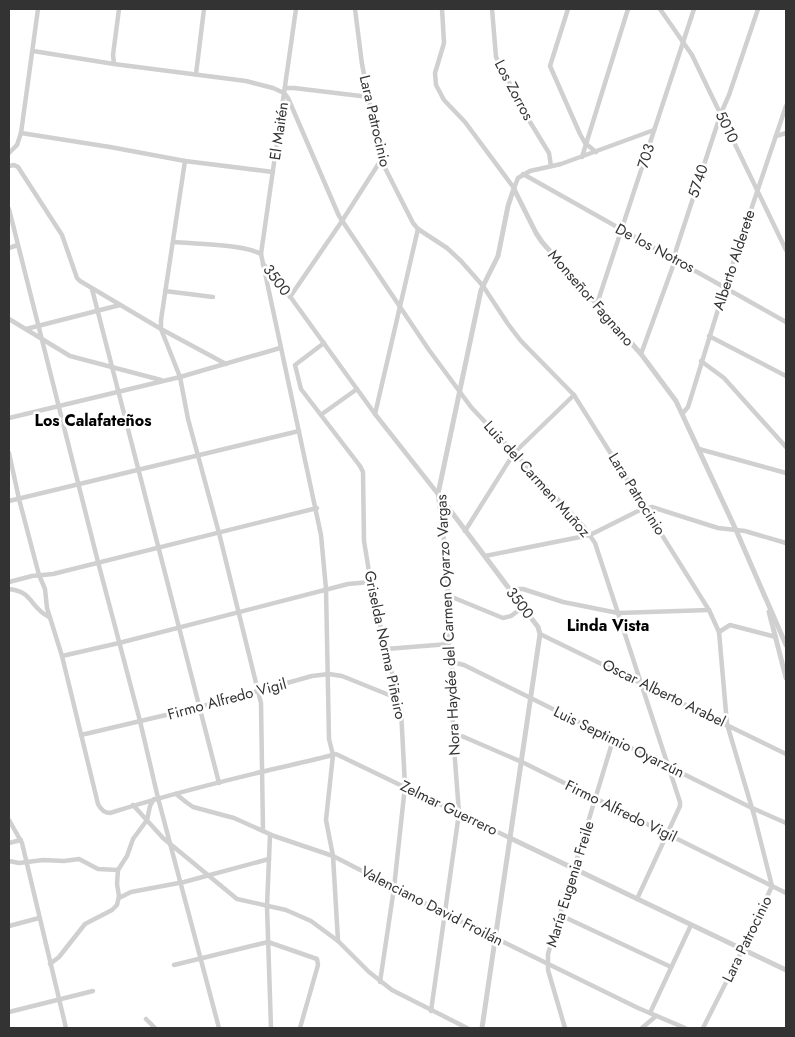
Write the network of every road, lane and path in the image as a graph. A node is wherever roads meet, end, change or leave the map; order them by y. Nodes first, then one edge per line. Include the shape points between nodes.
1 (38, 9) edge
2 (119, 9) edge
3 (204, 9) edge
4 (296, 9) edge
5 (355, 9) edge
6 (442, 9) edge
7 (492, 9) edge
8 (568, 9) edge
9 (628, 9) edge
10 (660, 9) edge
11 (694, 9) edge
12 (758, 9) edge
13 (684, 41) junction
14 (33, 52) junction
15 (114, 64) junction
16 (196, 74) junction
17 (284, 91) junction
18 (369, 97) junction
19 (786, 106) edge
20 (721, 113) junction
21 (654, 130) junction
22 (21, 133) junction
23 (786, 133) edge
24 (776, 136) junction
25 (585, 143) junction
26 (596, 152) junction
27 (9, 153) edge
28 (582, 157) junction
29 (381, 160) junction
30 (185, 161) junction
31 (9, 166) edge
32 (551, 166) junction
33 (273, 172) junction
34 (524, 174) junction
35 (514, 188) junction
36 (758, 189) junction
37 (9, 209) edge
38 (342, 221) junction
39 (418, 230) junction
40 (622, 231) junction
41 (174, 242) junction
42 (18, 245) junction
43 (9, 248) edge
44 (786, 250) edge
45 (261, 254) junction
46 (674, 259) junction
47 (263, 264) junction
48 (483, 286) junction
49 (725, 286) junction
50 (92, 289) junction
51 (165, 291) junction
52 (213, 297) dead end
53 (290, 297) junction
54 (597, 304) junction
55 (120, 305) junction
56 (400, 305) junction
57 (98, 311) junction
58 (9, 319) edge
59 (786, 322) edge
60 (38, 326) junction
61 (26, 329) junction
62 (161, 329) junction
63 (709, 336) junction
64 (42, 339) junction
65 (324, 344) junction
66 (280, 348) junction
67 (641, 354) junction
68 (701, 361) junction
69 (226, 364) junction
70 (113, 368) junction
71 (786, 376) edge
72 (180, 377) junction
73 (163, 380) junction
74 (357, 389) junction
75 (119, 390) junction
76 (302, 391) junction
77 (459, 391) junction
78 (291, 394) junction
79 (574, 395) junction
80 (59, 406) junction
81 (683, 413) junction
82 (322, 414) junction
83 (375, 414) junction
84 (9, 418) edge
85 (299, 431) junction
86 (786, 447) edge
87 (699, 449) junction
88 (9, 452) edge
89 (514, 453) junction
90 (198, 455) junction
91 (139, 470) junction
92 (786, 473) edge
93 (79, 485) junction
94 (438, 494) junction
95 (19, 499) junction
96 (9, 501) edge
97 (317, 508) junction
98 (646, 508) junction
99 (736, 530) junction
100 (465, 531) junction
101 (219, 533) junction
102 (590, 534) junction
103 (786, 543) edge
104 (159, 548) junction
105 (485, 556) junction
106 (98, 562) junction
107 (39, 575) junction
108 (9, 582) edge
109 (370, 582) junction
110 (9, 589) edge
111 (326, 589) junction
112 (510, 590) junction
113 (762, 590) junction
114 (447, 594) junction
115 (523, 607) junction
116 (709, 610) junction
117 (239, 612) junction
118 (618, 613) junction
119 (49, 617) junction
120 (179, 627) junction
121 (719, 632) junction
122 (540, 634) junction
123 (776, 637) junction
124 (120, 643) junction
125 (449, 644) junction
126 (786, 645) edge
127 (386, 649) junction
128 (62, 656) junction
129 (452, 662) junction
130 (329, 674) junction
131 (786, 678) edge
132 (640, 682) junction
133 (258, 692) junction
134 (399, 699) junction
135 (531, 699) junction
136 (200, 707) junction
137 (140, 721) junction
138 (726, 724) junction
139 (453, 734) junction
140 (81, 735) junction
141 (613, 740) junction
142 (786, 754) edge
143 (333, 755) junction
144 (522, 762) junction
145 (670, 768) junction
146 (262, 772) junction
147 (219, 782) junction
148 (405, 786) junction
149 (176, 794) junction
150 (156, 799) junction
151 (596, 799) junction
152 (133, 805) junction
153 (752, 808) junction
154 (459, 813) junction
155 (9, 820) edge
156 (147, 820) junction
157 (786, 823) edge
158 (263, 832) junction
159 (667, 834) junction
160 (270, 835) junction
161 (510, 838) junction
162 (21, 840) junction
163 (9, 843) edge
164 (170, 845) junction
165 (333, 856) junction
166 (269, 859) junction
167 (9, 861) edge
168 (26, 862) junction
169 (574, 868) junction
170 (118, 870) junction
171 (208, 876) junction
172 (180, 882) junction
173 (772, 886) junction
174 (394, 888) junction
175 (786, 892) edge
176 (119, 898) junction
177 (637, 899) junction
178 (267, 906) junction
179 (444, 913) junction
180 (560, 915) junction
181 (39, 918) junction
182 (691, 925) junction
183 (9, 926) edge
184 (496, 938) junction
185 (338, 941) junction
186 (268, 942) junction
187 (742, 949) junction
188 (201, 959) junction
189 (50, 964) junction
190 (547, 964) junction
191 (174, 965) dead end
192 (671, 967) junction
193 (786, 970) edge
194 (380, 982) junction
195 (93, 991) dead end
196 (58, 1000) junction
197 (431, 1011) junction
198 (9, 1012) edge
199 (650, 1013) junction
200 (656, 1016) junction
201 (146, 1019) dead end
202 (154, 1027) edge
203 (66, 1028) edge
204 (218, 1028) edge
205 (271, 1028) edge
206 (300, 1028) edge
207 (467, 1028) edge
208 (482, 1028) edge
209 (565, 1028) edge
210 (642, 1028) edge
211 (685, 1028) edge
212 (703, 1028) edge

1 - 14 street
2 - 15 street
3 - 16 street
4 - 17 street, El Maitén
5 - 18 street, Lara Patrocinio
6 - 35 street, Monseñor Fagnano via 444,43 435,73 436,85 444,100 465,122
7 - 32 street, Los Zorros via 496,57 546,146
8 - 25 street via 550,66
9 - 25 street
10 - 13 street, 5010
11 - 13 street, 703
12 - 20 street, 5740
13 - 20 street, 5010
13 - 21 street, 703
14 - 15 street
14 - 22 street
15 - 16 street
16 - 17 street via 246,81
17 - 18 street via 294,88
17 - 33 street, El Maitén
17 - 38 street, Luis del Carmen Muñoz
18 - 29 street, Lara Patrocinio
19 - 24 street, Alberto Alderete
20 - 36 street, 5010
20 - 46 street, 5740
21 - 26 street
21 - 40 street, 703
22 - 27 street via 17,145
22 - 30 street
23 - 24 street
24 - 36 street, Alberto Alderete
25 - 26 street
25 - 28 street
26 - 28 street
28 - 32 street
29 - 38 street
29 - 39 street, Lara Patrocinio
30 - 33 street
30 - 41 street
31 - 50 street via 18,166 62,235 77,278
32 - 34 street
33 - 45 street, El Maitén
34 - 35 street via 518,178
34 - 40 street, De los Notros
35 - 48 street, Nora Haydée del Carmen Oyarzo Vargas via 498,256
35 - 54 street, Monseñor Fagnano via 539,238
36 - 44 street, 5010
36 - 49 street, Alberto Alderete
37 - 42 street
38 - 53 street
38 - 56 street, Luis del Carmen Muñoz
39 - 48 street, Lara Patrocinio via 455,255
39 - 56 street
40 - 46 street, De los Notros
40 - 54 street, 703
41 - 45 street via 218,245
41 - 51 street
42 - 43 street
42 - 60 street
45 - 47 street, 3500
46 - 49 street, De los Notros
46 - 67 street, 5740
47 - 53 street, 3500
47 - 66 street
48 - 77 street, Nora Haydée del Carmen Oyarzo Vargas
48 - 79 street, Lara Patrocinio via 521,341
49 - 59 street, De los Notros
49 - 63 street, Alberto Alderete
50 - 55 street
50 - 57 street
51 - 52 street
51 - 62 street
53 - 65 street, 3500
54 - 67 street, Monseñor Fagnano
55 - 57 street
55 - 62 street
56 - 77 street, Luis del Carmen Muñoz
56 - 83 street
57 - 60 street
57 - 70 street
58 - 61 street
60 - 61 street
60 - 64 street
61 - 64 street
62 - 69 street
62 - 72 street
63 - 68 street, Alberto Alderete
63 - 71 street
64 - 70 street via 70,356
64 - 80 street
65 - 74 street, 3500
65 - 76 street, Griselda Norma Piñeiro via 296,365
66 - 69 street
66 - 78 street
67 - 81 street, Monseñor Fagnano
68 - 81 street, Alberto Alderete via 688,407
68 - 86 street via 724,378
69 - 72 street
70 - 73 street
70 - 75 street
72 - 73 street
72 - 90 street
73 - 75 street
74 - 82 street
74 - 83 street, 3500
75 - 80 street
75 - 91 street
76 - 78 street
76 - 82 street, Griselda Norma Piñeiro
77 - 89 street, Luis del Carmen Muñoz
77 - 94 street, Nora Haydée del Carmen Oyarzo Vargas
78 - 85 street
79 - 89 street
79 - 98 street, Lara Patrocinio
80 - 84 street
80 - 93 street
81 - 87 street, Monseñor Fagnano
82 - 109 street, Griselda Norma Piñeiro via 363,472 363,532
83 - 94 street, 3500
85 - 90 street
85 - 97 street
87 - 92 street
87 - 99 street, Monseñor Fagnano
88 - 95 street
89 - 100 street
89 - 102 street, Luis del Carmen Muñoz
90 - 91 street
90 - 101 street
91 - 93 street
91 - 104 street
93 - 95 street
93 - 106 street
94 - 100 street, 3500
94 - 114 street, Nora Haydée del Carmen Oyarzo Vargas via 447,565
95 - 96 street
95 - 107 street
97 - 101 street
97 - 111 street
98 - 99 street
98 - 102 street
98 - 116 street, Lara Patrocinio
99 - 103 street
99 - 113 street, Monseñor Fagnano
100 - 105 street, 3500
101 - 104 street
101 - 117 street
102 - 105 street
102 - 118 street, Luis del Carmen Muñoz
104 - 106 street
104 - 120 street
105 - 112 street, 3500
106 - 107 street
106 - 124 street
107 - 108 street
107 - 119 street via 46,589
109 - 111 street
109 - 127 street, Griselda Norma Piñeiro
110 - 119 street via 25,593
111 - 117 street
111 - 130 street
112 - 115 street, 3500
112 - 118 street via 523,589 563,602
113 - 123 street, Monseñor Fagnano
113 - 126 street, Monseñor Fagnano
114 - 115 street via 503,618
114 - 125 street, Nora Haydée del Carmen Oyarzo Vargas
115 - 122 street, 3500
116 - 118 street
116 - 121 street, Lara Patrocinio
117 - 120 street
117 - 133 street
118 - 132 street, Luis del Carmen Muñoz
119 - 128 street
120 - 124 street
120 - 136 street
121 - 123 street via 730,625
121 - 138 street, Lara Patrocinio
122 - 132 street, Oscar Alberto Arabel
122 - 135 street, 3500
123 - 131 street, Monseñor Fagnano
124 - 128 street
124 - 137 street
125 - 127 street
125 - 129 street, Nora Haydée del Carmen Oyarzo Vargas
127 - 134 street, Griselda Norma Piñeiro
128 - 140 street
129 - 135 street, Luis Septimio Oyarzún
129 - 139 street, Nora Haydée del Carmen Oyarzo Vargas
130 - 133 street, Firmo Alfredo Vigil
130 - 134 street, Firmo Alfredo Vigil
130 - 143 street via 329,738
132 - 138 street, Oscar Alberto Arabel
132 - 145 street, Luis del Carmen Muñoz
133 - 136 street, Firmo Alfredo Vigil
133 - 146 street
134 - 148 street, Griselda Norma Piñeiro
135 - 141 street, Luis Septimio Oyarzún
135 - 144 street, 3500
136 - 137 street, Firmo Alfredo Vigil
136 - 147 street
137 - 140 street, Firmo Alfredo Vigil
137 - 150 street
138 - 142 street, Oscar Alberto Arabel
138 - 153 street, Lara Patrocinio
139 - 144 street, Firmo Alfredo Vigil
139 - 154 street, Nora Haydée del Carmen Oyarzo Vargas
140 - 152 street via 98,804 106,813
141 - 145 street, Luis Septimio Oyarzún
141 - 151 street, María Eugenia Freile
143 - 146 street
143 - 148 street, Zelmar Guerrero via 341,755
143 - 165 street via 326,820
144 - 151 street, Firmo Alfredo Vigil
144 - 161 street, 3500
145 - 153 street, Luis Septimio Oyarzún
145 - 159 street, Luis del Carmen Muñoz via 680,806
146 - 147 street
146 - 158 street
147 - 149 street
148 - 154 street, Zelmar Guerrero
148 - 174 street, Griselda Norma Piñeiro
149 - 150 street
149 - 158 street, Valenciano David Froilán via 193,806 234,818
150 - 152 street
150 - 156 street via 150,806
150 - 164 street
151 - 159 street, Firmo Alfredo Vigil
151 - 169 street, María Eugenia Freile
152 - 156 street
153 - 157 street, Luis Septimio Oyarzún
153 - 173 street, Lara Patrocinio
154 - 161 street, Zelmar Guerrero
154 - 179 street, Nora Haydée del Carmen Oyarzo Vargas
155 - 162 street
156 - 164 street
156 - 170 street via 133,839
158 - 160 street, Valenciano David Froilán
159 - 173 street, Firmo Alfredo Vigil
159 - 177 street, Luis del Carmen Muñoz
160 - 165 street, Valenciano David Froilán
160 - 166 street
161 - 169 street, Zelmar Guerrero
161 - 184 street, 3500
162 - 163 street
162 - 168 street
164 - 171 street
164 - 172 street
165 - 174 street, Valenciano David Froilán
165 - 185 street
166 - 171 street
166 - 178 street
167 - 168 street
168 - 170 street via 79,859 98,869
168 - 181 street
169 - 177 street, Zelmar Guerrero
169 - 180 street, María Eugenia Freile
170 - 176 street
171 - 172 street
171 - 178 street via 237,899
172 - 176 street via 131,892
172 - 188 street
173 - 175 street, Firmo Alfredo Vigil
173 - 187 street, Lara Patrocinio
174 - 179 street, Valenciano David Froilán
174 - 194 street, Griselda Norma Piñeiro
176 - 189 street via 116,907 85,924
177 - 182 street, Zelmar Guerrero
178 - 185 street via 311,921
178 - 186 street
179 - 184 street, Valenciano David Froilán
179 - 197 street, Nora Haydée del Carmen Oyarzo Vargas
180 - 190 street, María Eugenia Freile
180 - 192 street
181 - 183 street
181 - 189 street
182 - 187 street, Zelmar Guerrero
182 - 192 street
184 - 190 street, Valenciano David Froilán
184 - 208 street, 3500
185 - 194 street
186 - 188 street
186 - 205 street
186 - 206 street via 318,961
187 - 193 street, Zelmar Guerrero
187 - 212 street, Lara Patrocinio
188 - 191 street
188 - 204 street
189 - 196 street
190 - 199 street, Valenciano David Froilán
190 - 209 street, María Eugenia Freile
192 - 199 street
194 - 197 street
195 - 196 street
196 - 198 street
196 - 203 street
197 - 207 street
199 - 200 street, Valenciano David Froilán
200 - 210 street
200 - 211 street, Valenciano David Froilán
201 - 202 street

